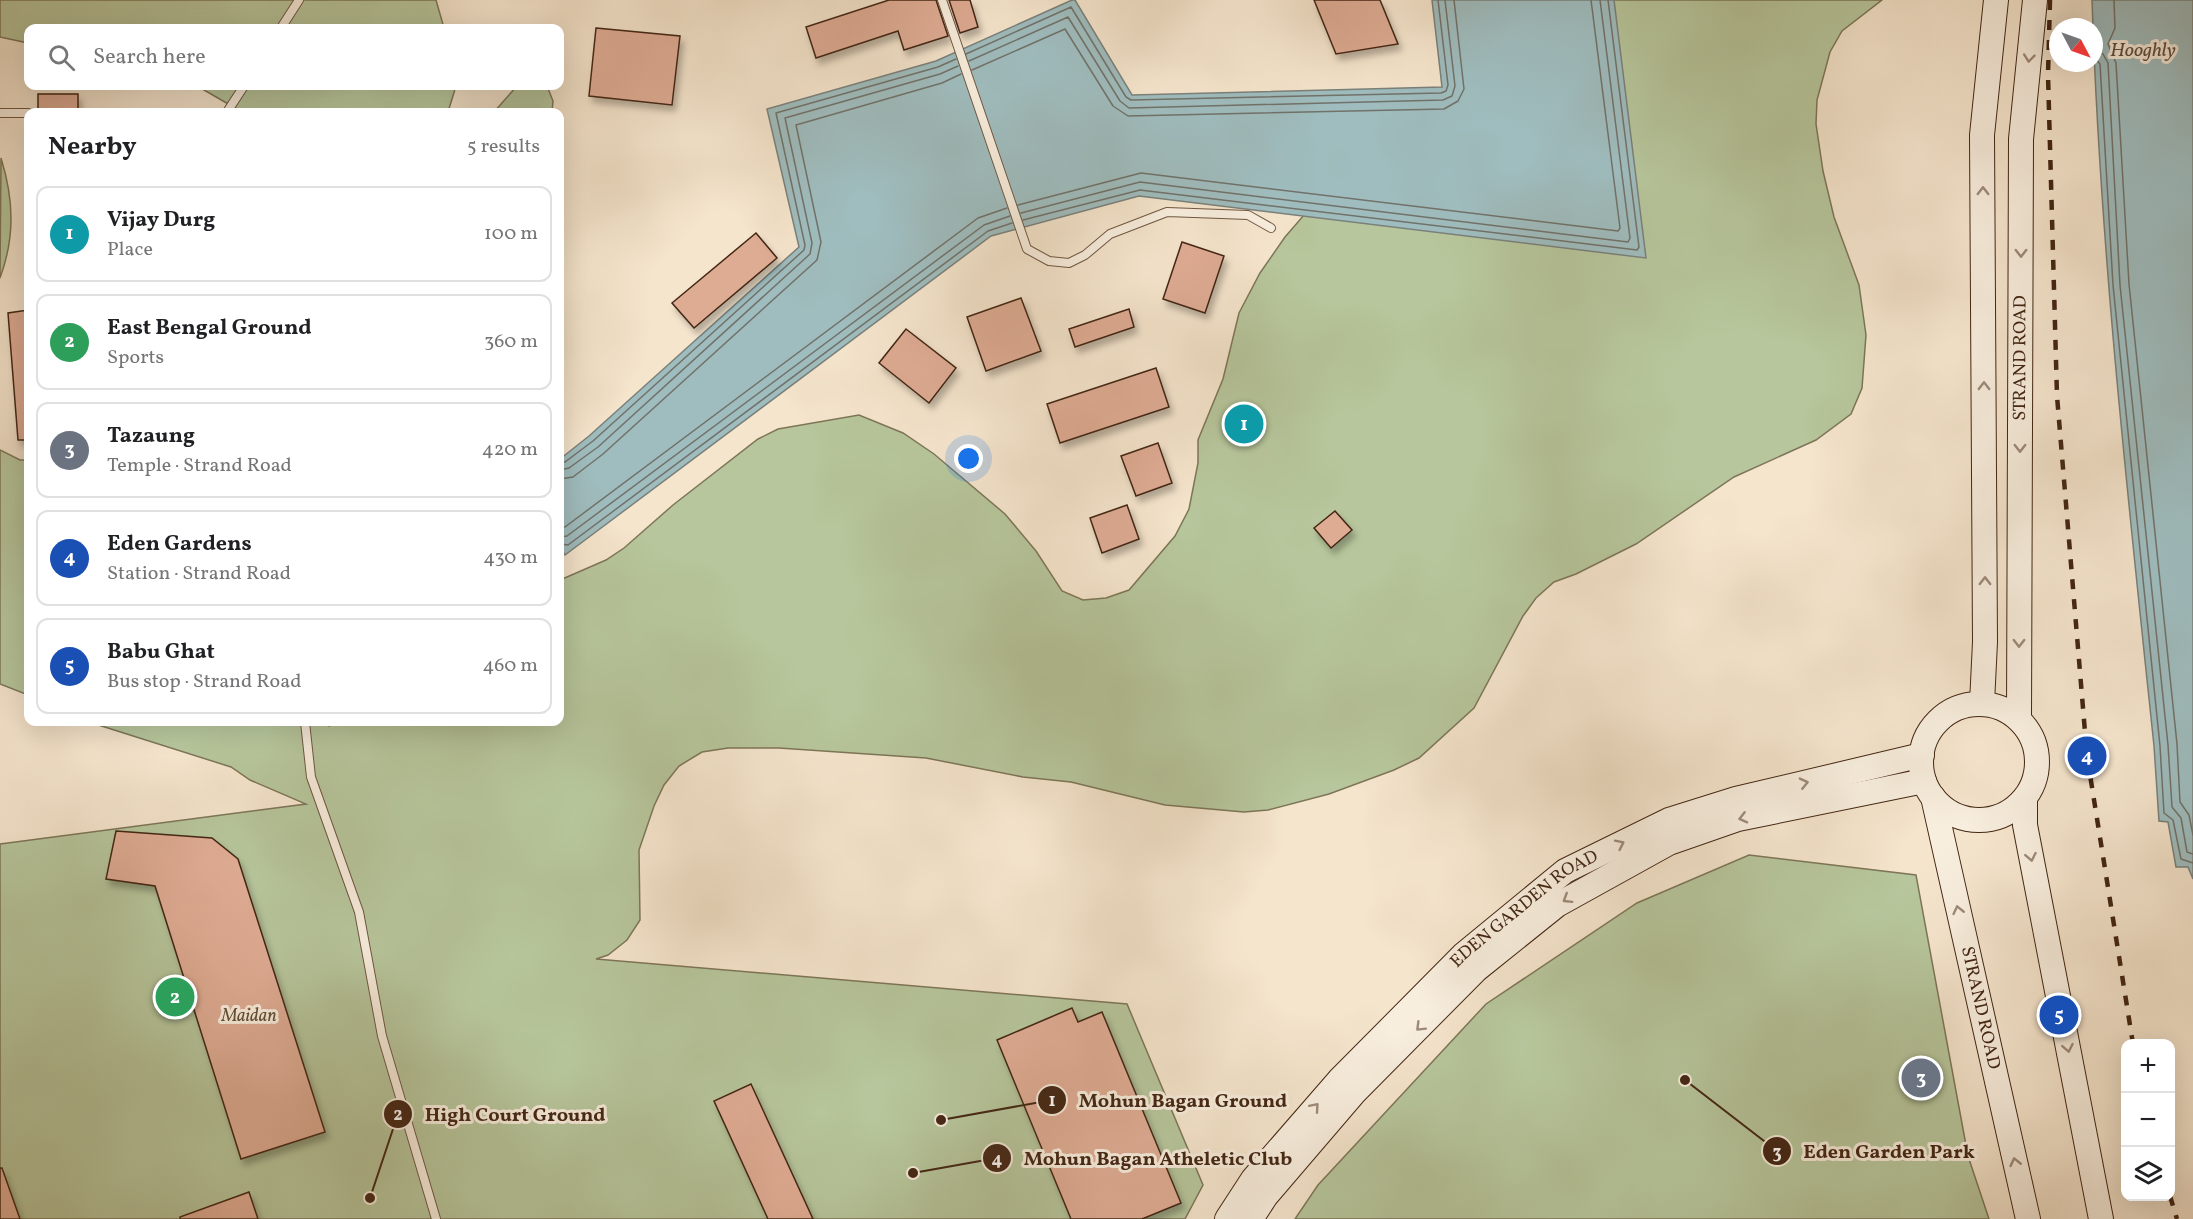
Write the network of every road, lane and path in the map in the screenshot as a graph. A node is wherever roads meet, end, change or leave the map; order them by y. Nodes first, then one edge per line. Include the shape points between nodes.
1 (299, 0) edge
2 (942, 0) edge
3 (1996, 0) edge
4 (2035, 0) edge
5 (284, 24) edge
6 (241, 90) edge
7 (230, 108) edge
8 (0, 113) edge
9 (24, 113) edge
10 (1982, 135) junction
11 (2021, 139) junction
12 (1272, 228) dead end
13 (1982, 703) junction
14 (2019, 718) junction
15 (305, 726) edge
16 (1922, 755) junction
17 (1928, 789) junction
18 (2025, 799) junction
19 (436, 1219) edge
20 (1227, 1219) edge
21 (1251, 1219) edge
22 (2028, 1219) edge
23 (2101, 1219) edge

1 - 5 lane
2 - 12 lane via 1027,249 1049,261 1069,263 1110,234 1167,212 1248,215
3 - 10 main road, STRAND ROAD
4 -> 11 main road, STRAND ROAD
6 - 7 lane
8 - 9 lane
10 - 11 main road
13 -> 10 main road, STRAND ROAD
11 -> 14 main road, STRAND ROAD
13 - 14 main road
13 - 16 main road via 1965,705 1936,723 1926,738
14 - 18 main road via 2035,742 2037,772
15 - 19 lane via 311,777 359,912 382,1036
16 - 17 main road
20 -> 16 main road, EDEN GARDEN ROAD via 1253,1179 1338,1080 1464,954 1565,871 1669,820 1736,799
17 - 18 main road via 1945,809 1978,820 1996,818
17 -> 21 main road, EDEN GARDEN ROAD via 1738,819 1669,843 1557,905 1476,970 1355,1092
22 -> 17 main road, STRAND ROAD
18 -> 23 main road via 2025,825

